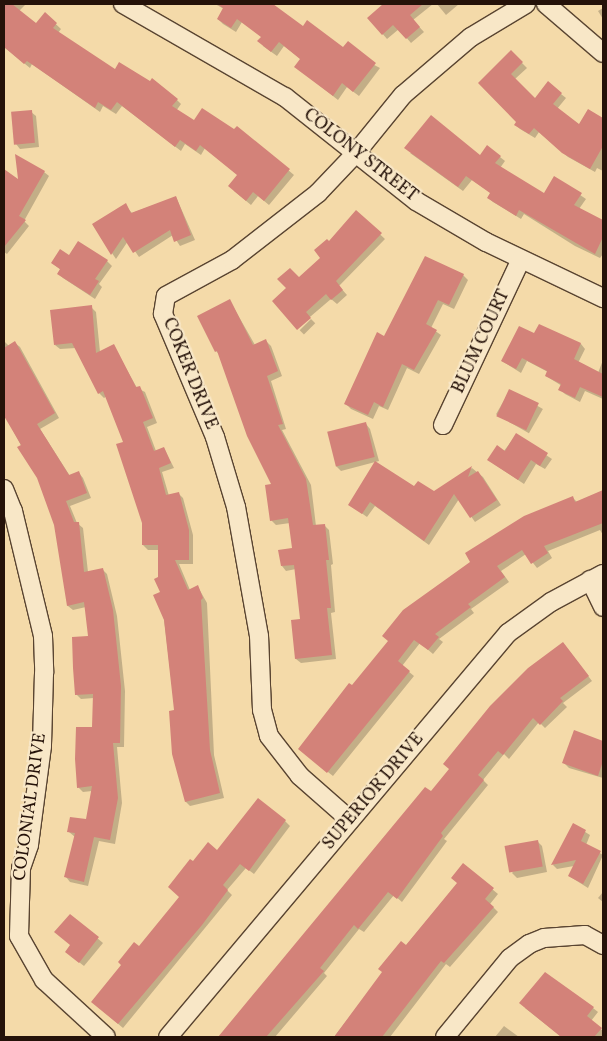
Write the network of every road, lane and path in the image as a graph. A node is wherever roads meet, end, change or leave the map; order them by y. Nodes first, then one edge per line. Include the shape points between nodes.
1 (123, 4) edge
2 (526, 4) edge
3 (546, 4) edge
4 (603, 53) edge
5 (355, 154) junction
6 (521, 259) junction
7 (603, 298) edge
8 (443, 425) dead end
9 (4, 489) edge
10 (597, 577) edge
11 (603, 607) edge
12 (350, 820) junction
13 (603, 945) edge
14 (106, 1037) edge
15 (168, 1037) edge
16 (445, 1037) edge

1 - 5 street, COLONY STREET via 285,98
2 - 5 street, COKER DRIVE via 471,37 403,95
3 - 4 street
5 - 6 street, COLONY STREET via 416,201
5 - 12 street, COKER DRIVE via 318,192 232,260 166,296 162,314 215,437 236,507 259,636 262,710 269,736 300,776
6 - 7 street, COLONY STREET
6 - 8 street, BLUM COURT
9 - 14 street, COLONIAL DRIVE via 13,511 43,636 42,746 29,845 21,868 19,936 44,980
10 - 11 street
10 - 12 street, SUPERIOR DRIVE via 551,602 508,633
12 - 15 street, SUPERIOR DRIVE
13 - 16 street via 585,935 544,938 529,944 510,958

